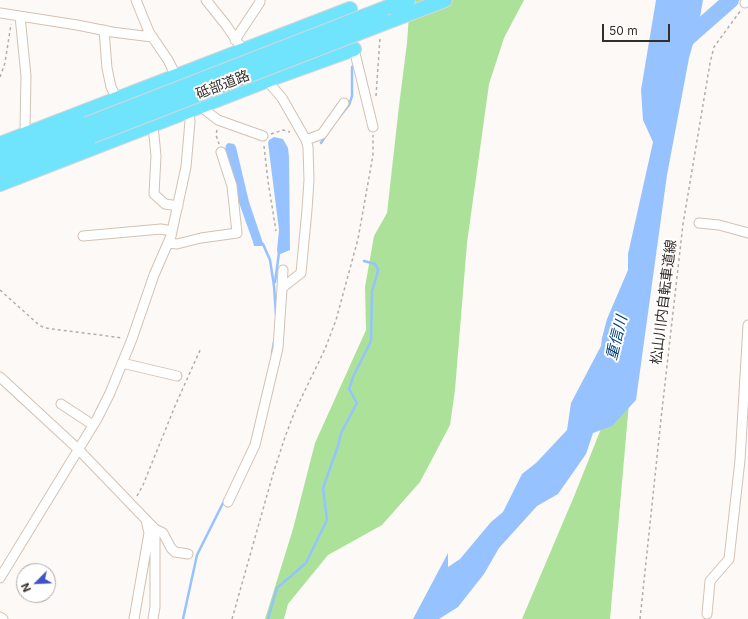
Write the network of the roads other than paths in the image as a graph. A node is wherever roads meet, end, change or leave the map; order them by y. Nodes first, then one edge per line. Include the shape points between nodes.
1 (136, 0) edge
2 (206, 0) edge
3 (408, 0) edge
4 (445, 0) edge
5 (262, 1) edge
6 (351, 3) edge
7 (0, 13) edge
8 (16, 15) junction
9 (104, 30) junction
10 (152, 37) junction
11 (239, 45) junction
12 (354, 49) junction
13 (176, 77) junction
14 (268, 80) junction
15 (117, 100) junction
16 (344, 104) dead end
17 (195, 109) junction
18 (153, 125) junction
19 (373, 127) road end
20 (90, 130) junction
21 (28, 133) junction
22 (263, 136) road end
23 (304, 138) junction
24 (0, 144) edge
25 (221, 152) road end
26 (0, 154) edge
27 (0, 169) edge
28 (0, 184) edge
29 (178, 206) junction
30 (699, 223) dead end
31 (172, 231) junction
32 (748, 233) edge
33 (83, 236) dead end
34 (168, 243) junction
35 (283, 270) dead end
36 (282, 288) junction
37 (748, 325) edge
38 (122, 363) junction
39 (177, 376) dead end
40 (0, 377) edge
41 (61, 404) dead end
42 (94, 425) junction
43 (744, 440) edge
44 (78, 449) junction
45 (228, 502) dead end
46 (146, 520) junction
47 (155, 529) junction
48 (188, 554) dead end
49 (0, 578) edge
50 (707, 614) dead end
51 (0, 617) edge
52 (3, 619) edge
53 (134, 619) edge
54 (153, 619) edge

1 - 10 street
2 - 11 street
3 - 20 highway, 砥部道路, bridge
4 - 20 highway, 砥部道路, bridge
5 - 11 street
6 - 11 highway
6 - 12 street
7 - 8 street
8 - 9 street
8 - 21 street via 26,76
9 - 10 street
9 - 15 street via 111,87
10 - 13 street
11 - 13 highway
11 - 14 street
12 - 14 highway
12 - 19 street
13 - 15 highway
13 - 17 street
14 - 17 highway
14 - 23 street via 282,98
15 - 21 highway
16 - 23 street via 322,134
17 - 18 highway
17 - 22 street
17 - 29 street
18 - 28 highway
18 - 29 street via 156,156 154,194 165,204
20 - 26 highway, 砥部道路
20 - 27 highway, 砥部道路
21 - 24 highway
23 - 36 street via 308,148 309,180 301,274
25 - 34 street via 232,186 237,233 177,244
29 - 31 street
30 - 32 street via 719,225
31 - 33 street via 161,229
31 - 34 street
34 - 38 street
35 - 36 street
36 - 45 street via 278,348 255,445
37 - 43 street
38 - 39 street
38 - 42 street
40 - 44 street
41 - 42 street
42 - 44 street
43 - 50 street via 729,559 710,581
44 - 46 street
44 - 49 street
46 - 47 street
46 - 53 street via 149,533
47 - 48 street via 163,533 175,552
47 - 54 street
51 - 52 street

